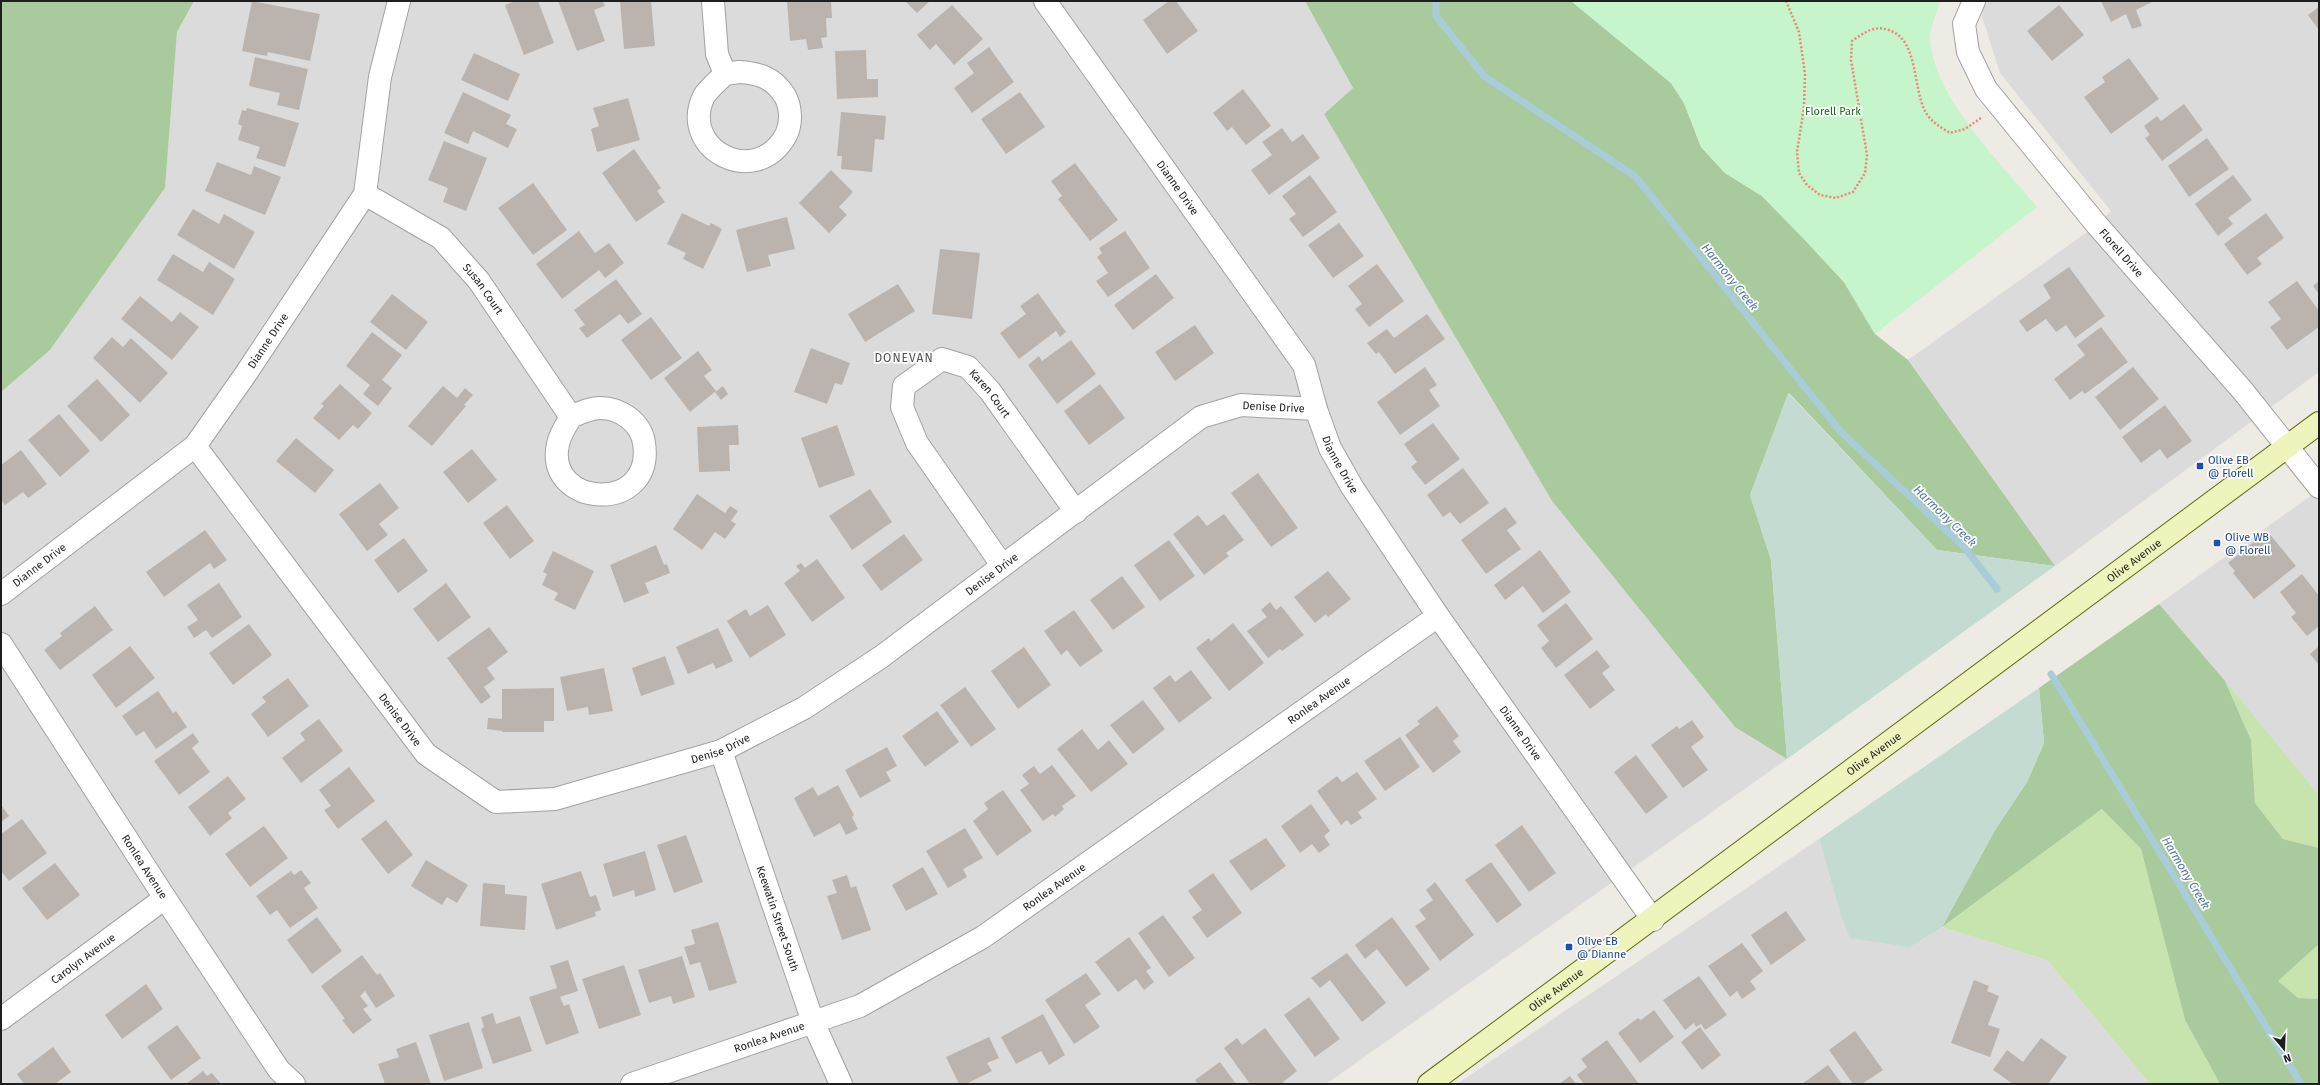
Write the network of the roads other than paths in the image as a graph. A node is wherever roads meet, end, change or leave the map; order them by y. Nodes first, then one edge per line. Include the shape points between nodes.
1 (399, 1) edge
2 (713, 1) edge
3 (1044, 1) edge
4 (1974, 1) edge
5 (725, 74) junction
6 (365, 194) junction
7 (1316, 409) junction
8 (571, 416) junction
9 (2319, 424) edge
10 (195, 446) junction
11 (2287, 446) junction
12 (2319, 487) edge
13 (1076, 512) junction
14 (1002, 565) junction
15 (1, 594) edge
16 (1438, 616) junction
17 (1, 644) edge
18 (721, 751) junction
19 (165, 898) junction
20 (1653, 920) junction
21 (1, 1019) edge
22 (813, 1022) junction
23 (294, 1084) edge
24 (632, 1084) edge
25 (841, 1084) edge
26 (1429, 1084) edge

1 - 6 street, Dianne Drive via 380,77
2 - 5 street via 717,54
3 - 7 street, Dianne Drive via 1304,365
4 - 11 street, Florell Drive via 1964,24 1968,52 1986,89 2097,226 2243,391
5 - 5 street via 754,72 768,78 780,88 787,101 790,116 788,131 781,144 770,155 756,161 740,162 726,158 714,150 705,138 700,124 704,96
6 - 8 street, Susan Court via 442,238 479,281
6 - 10 street, Dianne Drive via 241,382
7 - 13 street, Denise Drive via 1241,406 1201,417
7 - 16 street, Dianne Drive via 1330,448 1348,481
8 - 8 street via 557,444 557,458 570,484 581,492 595,496 623,490 634,482 642,469 645,456 644,441 638,427 628,416 614,409 599,408
9 - 11 main road, Olive Avenue
10 - 15 street, Dianne Drive
10 - 18 street, Denise Drive via 426,754 496,802 555,799
11 - 12 street, Florell Drive
11 - 20 main road, Olive Avenue
13 - 14 street, Denise Drive
13 - 14 street, Karen Court via 990,391 968,368 942,360 904,386 902,407 917,443
14 - 18 street, Denise Drive via 868,666 804,708
16 - 20 street, Dianne Drive
16 - 22 street, Ronlea Avenue via 983,937 860,1006
17 - 19 street, Ronlea Avenue
18 - 22 street, Keewatin Street South
19 - 21 street, Carolyn Avenue
19 - 23 street, Ronlea Avenue via 279,1070
20 - 26 main road, Olive Avenue
22 - 24 street, Ronlea Avenue
22 - 25 street, Keewatin Street South

